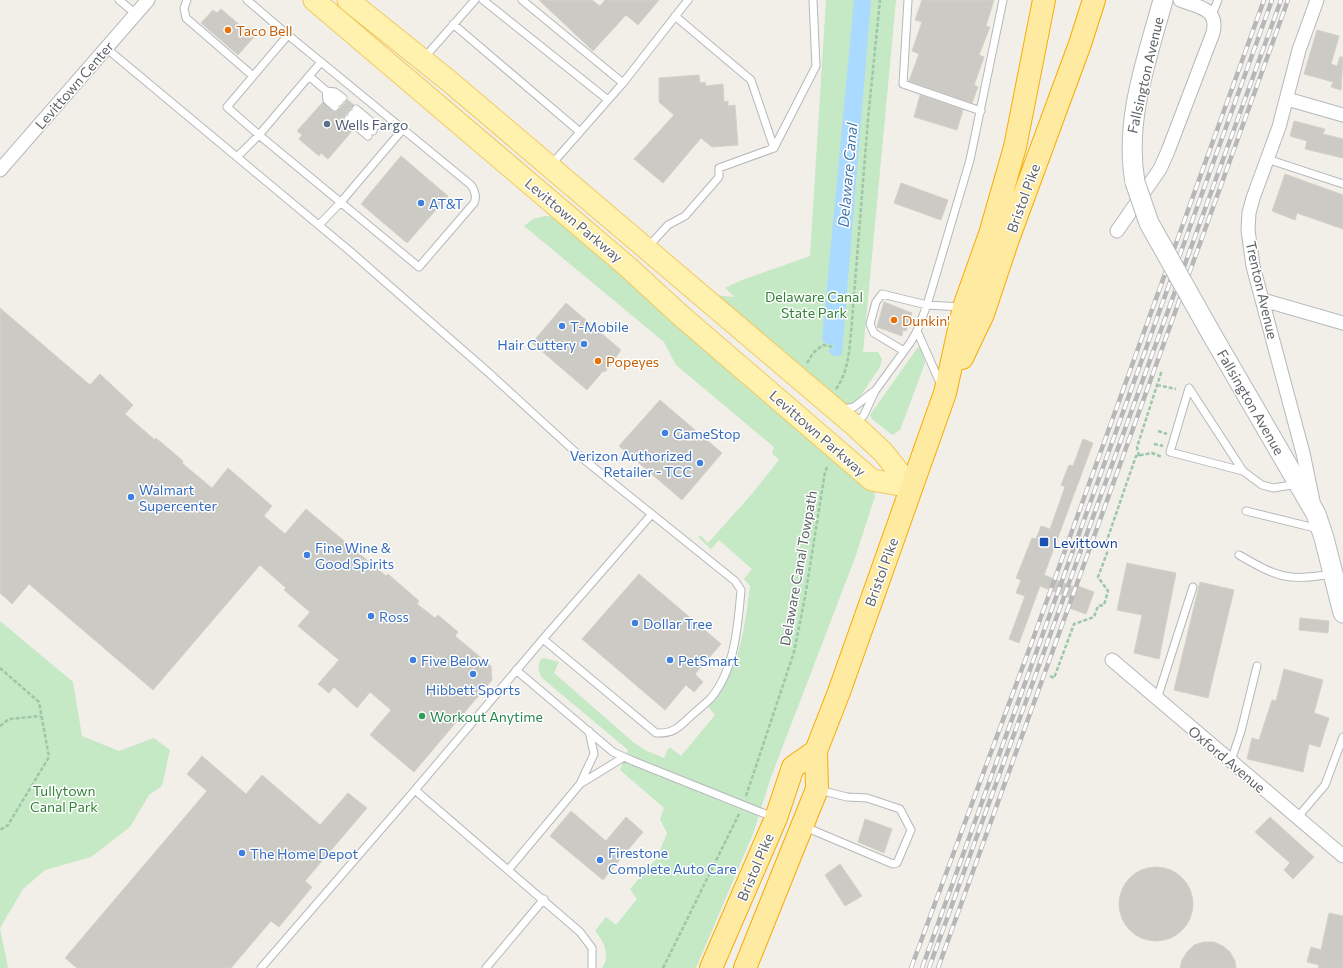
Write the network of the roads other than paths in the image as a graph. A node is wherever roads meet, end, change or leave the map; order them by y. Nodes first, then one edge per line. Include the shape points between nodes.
1 (119, 0) edge
2 (148, 0) edge
3 (187, 0) edge
4 (247, 0) edge
5 (314, 0) edge
6 (348, 0) edge
7 (475, 0) edge
8 (484, 0) edge
9 (522, 0) edge
10 (688, 0) edge
11 (813, 0) edge
12 (908, 0) edge
13 (1003, 0) edge
14 (1044, 0) edge
15 (1094, 0) edge
16 (1163, 0) edge
17 (1180, 0) edge
18 (1218, 0) edge
19 (1317, 0) edge
20 (136, 14) junction
21 (1212, 15) junction
22 (675, 16) junction
23 (452, 24) junction
24 (288, 35) junction
25 (106, 48) junction
26 (422, 60) junction
27 (321, 62) junction
28 (253, 76) junction
29 (309, 76) junction
30 (623, 83) junction
31 (326, 91) junction
32 (1287, 99) junction
33 (608, 100) junction
34 (981, 111) junction
35 (352, 114) joint
36 (1343, 115) edge
37 (403, 129) junction
38 (580, 132) junction
39 (259, 135) junction
40 (774, 148) junction
41 (237, 157) junction
42 (1267, 158) junction
43 (550, 167) junction
44 (0, 170) edge
45 (1343, 184) edge
46 (341, 202) junction
47 (319, 225) junction
48 (1117, 231) dead end
49 (647, 249) junction
50 (1263, 300) junction
51 (927, 305) junction
52 (964, 307) junction
53 (1343, 323) edge
54 (917, 331) junction
55 (904, 351) junction
56 (875, 391) junction
57 (945, 393) junction
58 (836, 401) junction
59 (855, 426) junction
60 (1243, 471) junction
61 (1298, 484) junction
62 (911, 487) junction
63 (1246, 511) dead end
64 (651, 515) junction
65 (1319, 522) junction
66 (1239, 555) dead end
67 (1333, 574) junction
68 (1193, 587) dead end
69 (1343, 613) edge
70 (543, 639) junction
71 (1112, 660) dead end
72 (1257, 666) dead end
73 (516, 670) junction
74 (1157, 699) junction
75 (589, 730) junction
76 (1343, 737) edge
77 (816, 751) junction
78 (624, 757) junction
79 (1230, 761) junction
80 (580, 784) junction
81 (817, 789) junction
82 (415, 790) junction
83 (776, 818) junction
84 (1297, 818) junction
85 (803, 826) junction
86 (1343, 856) edge
87 (509, 869) junction
88 (544, 899) junction
89 (261, 968) edge
90 (486, 968) edge
91 (592, 968) edge
92 (711, 968) edge
93 (745, 968) edge

1 - 20 lane
2 - 20 street, Levittown Center
3 - 28 lane via 184,8 186,18
4 - 24 lane
5 - 62 main road, Levittown Parkway via 628,267 872,480
6 - 26 main road, Levittown Parkway
7 - 23 lane
8 - 33 lane
9 - 30 lane
10 - 22 lane
11 - 40 lane via 816,66
12 - 34 lane via 903,84
13 - 34 lane
14 - 52 highway, Bristol Pike via 1015,147 990,234
15 - 57 highway, Bristol Pike via 983,314
16 - 61 main road, Fallsington Avenue, bridge via 1135,111 1131,141 1135,182 1150,223
17 - 21 street via 1203,8
18 - 21 lane
19 - 32 street, Trenton Avenue via 1299,50
20 - 25 street, Levittown Center
21 - 48 street via 1215,26 1213,33 1168,151 1160,169
22 - 30 lane
22 - 40 lane via 751,80
23 - 26 lane
23 - 38 lane
24 - 27 lane
24 - 28 lane
25 - 41 lane
25 - 44 street, Levittown Center
26 - 43 main road, Levittown Parkway
27 - 29 lane
27 - 37 lane
28 - 39 lane via 227,106
29 - 31 lane
29 - 39 lane
30 - 33 lane
31 - 31 lane via 327,100 339,103 335,92
32 - 36 street
32 - 42 street, Trenton Avenue
33 - 38 lane
34 - 51 lane via 959,200
35 - 35 lane via 372,131
37 - 46 lane
37 - 46 lane via 471,185 476,196 474,203 419,267
38 - 43 lane
39 - 41 lane
39 - 46 lane
40 - 49 lane via 719,168 719,177 685,216 668,225
41 - 47 lane
42 - 45 lane
42 - 50 street, Trenton Avenue via 1249,213 1248,230 1253,266
43 - 49 main road, Levittown Parkway
46 - 47 lane
47 - 64 lane via 489,373 576,453
49 - 58 main road, Levittown Parkway
50 - 53 street
50 - 65 street, Trenton Avenue
51 - 52 lane
51 - 54 lane
51 - 55 lane via 882,294 876,302 870,324 874,333
52 - 57 highway, Bristol Pike
54 - 55 lane
54 - 57 lane
55 - 56 lane
56 - 58 lane via 854,407
56 - 59 lane via 864,415
57 - 62 highway, Bristol Pike
58 - 59 main road, Levittown Parkway
59 - 62 main road, Levittown Parkway via 883,452
60 - 60 lane via 1170,452 1189,388 1239,464
60 - 61 lane via 1262,485 1273,488
61 - 65 main road, Fallsington Avenue
62 - 77 highway, Bristol Pike
63 - 65 lane
64 - 70 lane
64 - 70 lane via 734,581 741,590 738,627 728,664 711,698 678,729 668,733 656,733
65 - 67 main road, Fallsington Avenue
66 - 67 lane via 1290,578 1302,579
67 - 69 main road, Fallsington Avenue
68 - 74 lane
70 - 73 lane
71 - 74 street, Oxford Avenue
72 - 79 lane via 1241,731
73 - 75 lane
73 - 82 lane
74 - 79 street, Oxford Avenue
75 - 78 lane via 614,752
75 - 80 lane via 594,754
76 - 84 lane via 1325,785
77 - 81 highway, Bristol Pike
77 - 83 highway, Bristol Pike via 793,767
78 - 80 lane
78 - 83 lane
79 - 84 street, Oxford Avenue
80 - 87 lane
81 - 85 highway, Bristol Pike
81 - 85 lane via 847,797 867,798 900,809 911,830 897,863 893,864
82 - 87 lane
82 - 89 lane
83 - 92 highway, Bristol Pike
84 - 86 street, Oxford Avenue
85 - 93 highway, Bristol Pike
87 - 88 lane
88 - 90 lane
88 - 91 lane via 580,932 592,948

